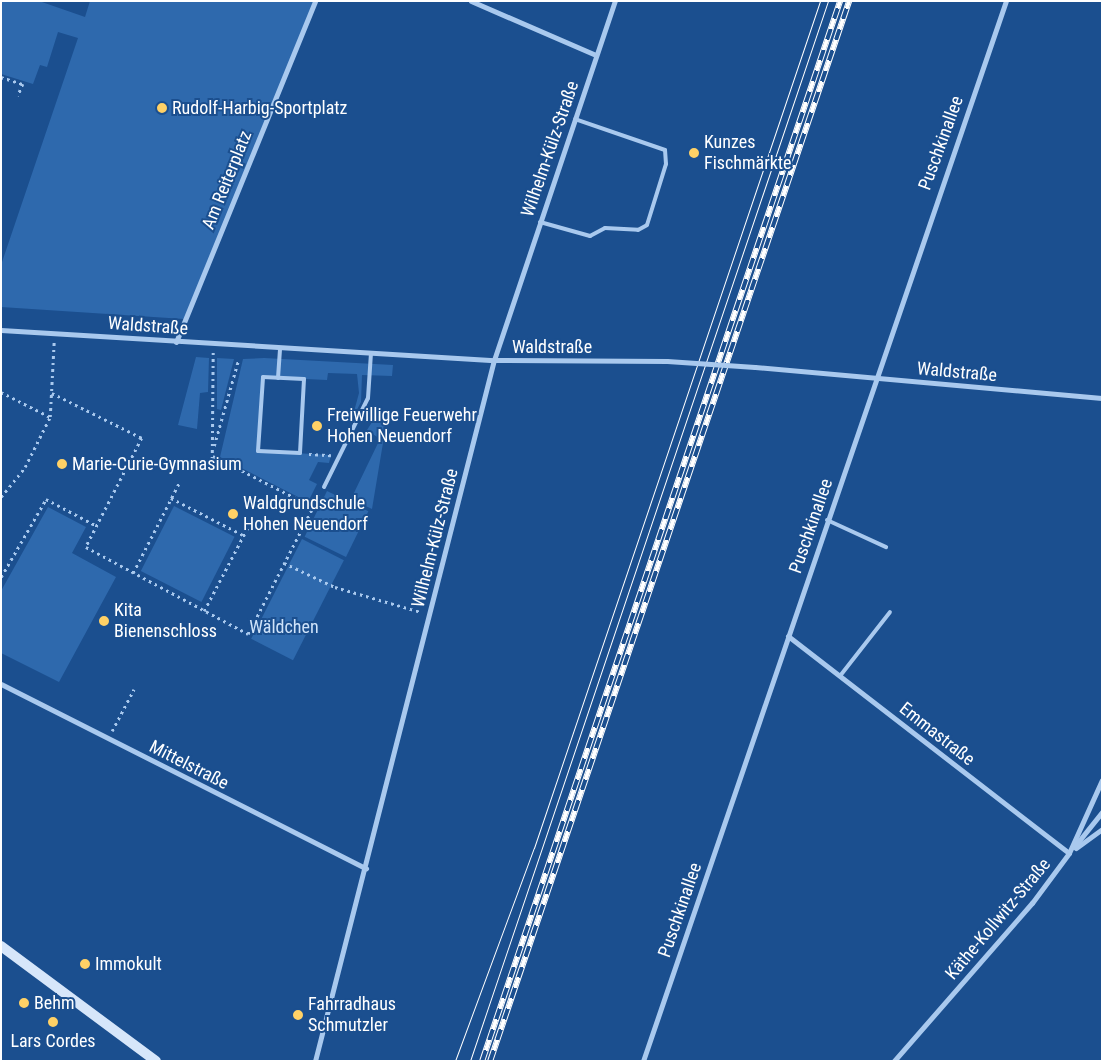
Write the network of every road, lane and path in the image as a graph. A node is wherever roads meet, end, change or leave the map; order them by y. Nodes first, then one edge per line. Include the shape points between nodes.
1 (315, 1) edge
2 (471, 1) edge
3 (615, 1) edge
4 (1006, 1) edge
5 (596, 55) junction
6 (1, 77) edge
7 (18, 96) dead end
8 (574, 119) junction
9 (540, 222) junction
10 (1, 330) edge
11 (54, 334) junction
12 (176, 342) junction
13 (213, 344) junction
14 (280, 348) junction
15 (371, 353) junction
16 (494, 360) junction
17 (238, 361) dead end
18 (278, 378) junction
19 (876, 378) junction
20 (1, 392) edge
21 (52, 393) junction
22 (1102, 398) edge
23 (50, 418) junction
24 (213, 451) junction
25 (300, 453) junction
26 (331, 455) dead end
27 (180, 481) dead end
28 (324, 486) joint
29 (1, 497) edge
30 (172, 498) junction
31 (313, 507) junction
32 (252, 519) dead end
33 (828, 520) junction
34 (97, 526) junction
35 (243, 535) junction
36 (886, 547) dead end
37 (284, 563) junction
38 (133, 573) junction
39 (1, 578) edge
40 (204, 610) junction
41 (890, 612) dead end
42 (430, 614) junction
43 (788, 636) junction
44 (840, 676) junction
45 (1, 684) edge
46 (134, 689) dead end
47 (108, 739) junction
48 (1102, 780) edge
49 (1102, 812) edge
50 (1102, 829) edge
51 (1069, 853) junction
52 (366, 868) junction
53 (1, 946) edge
54 (156, 1061) edge
55 (315, 1061) edge
56 (643, 1061) edge
57 (894, 1061) edge

1 - 12 street, Am Reiterplatz
2 - 5 street
3 - 5 street, Wilhelm-Külz-Straße
4 - 19 street, Puschkinallee
5 - 8 street, Wilhelm-Külz-Straße
6 - 7 path via 23,84
8 - 9 street, Wilhelm-Külz-Straße
8 - 9 lane via 664,150 666,164 647,225 638,230 605,228 590,236
9 - 16 street, Wilhelm-Külz-Straße
10 - 11 street, Waldstraße
11 - 12 street, Waldstraße
11 - 21 path
12 - 13 street, Waldstraße
13 - 14 street, Waldstraße
13 - 24 path
14 - 15 street, Waldstraße
14 - 18 lane
15 - 16 street, Waldstraße
15 - 28 lane via 368,398
16 - 19 street, Waldstraße, bridge via 667,361
16 - 42 street, Wilhelm-Külz-Straße
17 - 24 path
18 - 25 lane via 304,379
18 - 25 lane via 263,377 258,451
19 - 22 street, Waldstraße
19 - 33 street, Puschkinallee
20 - 23 path
21 - 23 path
21 - 34 path via 142,438
23 - 29 path via 25,468
24 - 31 path via 213,458
25 - 26 path
27 - 30 path
28 - 31 path
30 - 35 path
30 - 38 path
31 - 37 path
32 - 35 path
33 - 36 lane
33 - 43 street, Puschkinallee
34 - 38 path via 86,547
34 - 39 path via 46,499
35 - 40 path
37 - 40 path via 248,634
37 - 42 path via 335,587
38 - 40 path
41 - 44 lane
42 - 52 street, Wilhelm-Külz-Straße
43 - 44 street, Emmastraße
43 - 56 street, Puschkinallee
44 - 51 street, Emmastraße
45 - 47 street, Mittelstraße
46 - 47 path
47 - 52 street, Mittelstraße
48 - 51 street, Käthe-Kollwitz-Straße
49 - 51 street
50 - 51 street
51 - 57 street, Käthe-Kollwitz-Straße via 1032,903
52 - 55 street, Wilhelm-Külz-Straße
53 - 54 main road

